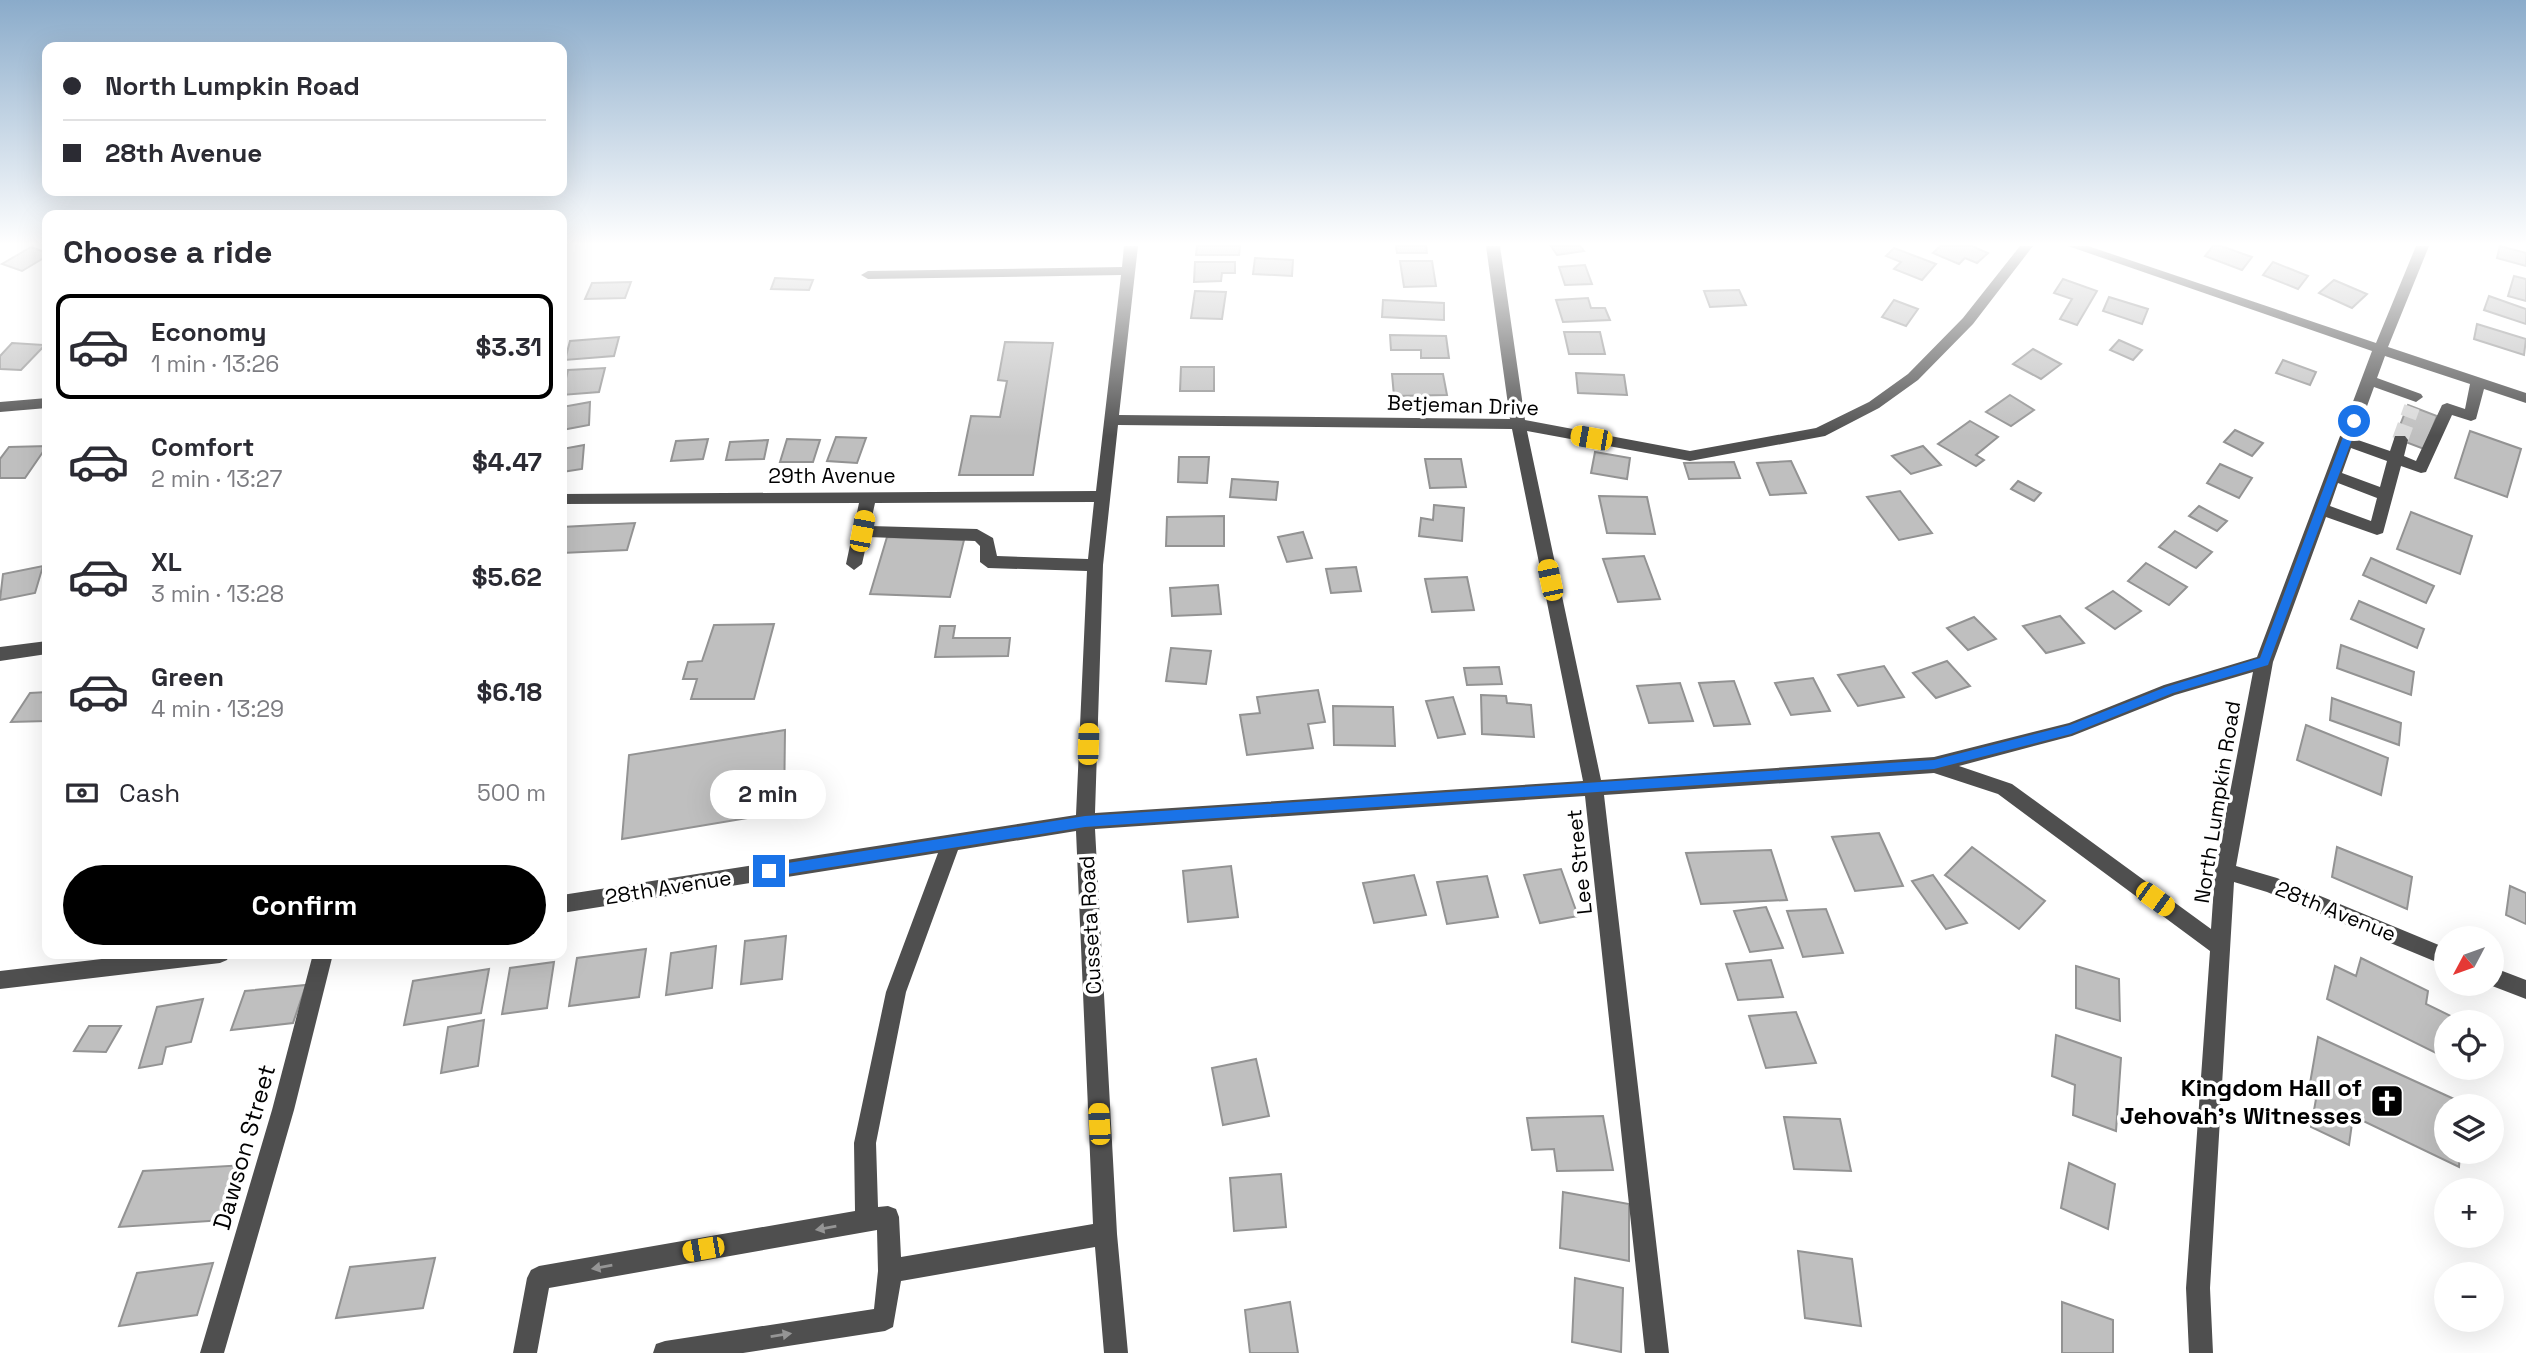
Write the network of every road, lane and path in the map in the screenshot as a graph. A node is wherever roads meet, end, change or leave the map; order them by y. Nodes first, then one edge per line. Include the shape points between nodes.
1 (1124, 309) edge
2 (1502, 309) edge
3 (1977, 309) edge
4 (2260, 309) edge
5 (2397, 309) edge
6 (2380, 350) junction
7 (2369, 380) junction
8 (2478, 382) junction
9 (2526, 398) edge
10 (42, 403) edge
11 (2428, 403) junction
12 (0, 407) edge
13 (1112, 420) junction
14 (1518, 424) junction
15 (2400, 440) tunnel mouth
16 (2346, 441) junction
17 (2395, 459) junction
18 (2333, 475) junction
19 (2386, 495) junction
20 (1103, 496) junction
21 (868, 498) junction
22 (567, 499) edge
23 (2321, 509) junction
24 (862, 531) junction
25 (854, 564) dead end
26 (1095, 565) junction
27 (42, 649) edge
28 (0, 654) edge
29 (2264, 662) junction
30 (1934, 765) junction
31 (1594, 789) junction
32 (1085, 822) junction
33 (951, 843) junction
34 (2225, 871) junction
35 (567, 903) edge
36 (2218, 946) junction
37 (2434, 952) edge
38 (178, 959) edge
39 (322, 959) edge
40 (0, 980) edge
41 (2504, 981) edge
42 (2526, 990) edge
43 (867, 1221) junction
44 (1105, 1234) junction
45 (890, 1271) junction
46 (212, 1353) edge
47 (524, 1353) edge
48 (665, 1353) edge
49 (1116, 1353) edge
50 (1657, 1353) edge
51 (2201, 1353) edge

1 - 13 street, Cusseta Road
2 - 14 street, Lee Street
3 - 14 street, Betjeman Drive via 1913,377 1874,405 1820,432 1690,456
4 - 6 street
5 - 6 street, North Lumpkin Road
6 - 7 street, North Lumpkin Road
6 - 8 street
7 - 11 street
7 - 16 street, North Lumpkin Road
8 - 9 street
8 - 11 street via 2471,416
10 - 12 street
11 - 17 street via 2421,468
13 - 14 street, Betjeman Drive
13 - 20 street, Cusseta Road
14 - 31 street, Lee Street
15 - 17 street
16 - 17 street
16 - 18 street, North Lumpkin Road
17 - 19 street
18 - 19 street
18 - 23 street, North Lumpkin Road
19 - 23 street via 2376,529
20 - 21 street, 29th Avenue
20 - 26 street, Cusseta Road
21 - 22 street, 29th Avenue
21 - 24 street
23 - 29 street, North Lumpkin Road
24 - 25 street
24 - 26 street via 977,535 989,544 988,562
26 - 32 street, Cusseta Road
27 - 28 street
29 - 30 street, 28th Avenue via 2170,690 2071,729
29 - 34 street, North Lumpkin Road
30 - 31 street, 28th Avenue
30 - 36 street via 2005,789
31 - 32 street, 28th Avenue
31 - 50 street, Lee Street
32 - 33 street, 28th Avenue
32 - 44 street, Cusseta Road
33 - 35 street, 28th Avenue
33 - 43 street via 896,992 865,1143
34 - 36 street, North Lumpkin Road
34 - 37 street, 28th Avenue via 2270,884
36 - 51 street, North Lumpkin Road via 2199,1288
38 - 40 street
39 - 46 street, Dawson Street via 284,1110
41 - 42 street
43 - 45 street via 888,1217
43 -> 47 street via 539,1278
44 - 45 street
44 - 49 street, Cusseta Road
48 -> 45 street via 885,1320

